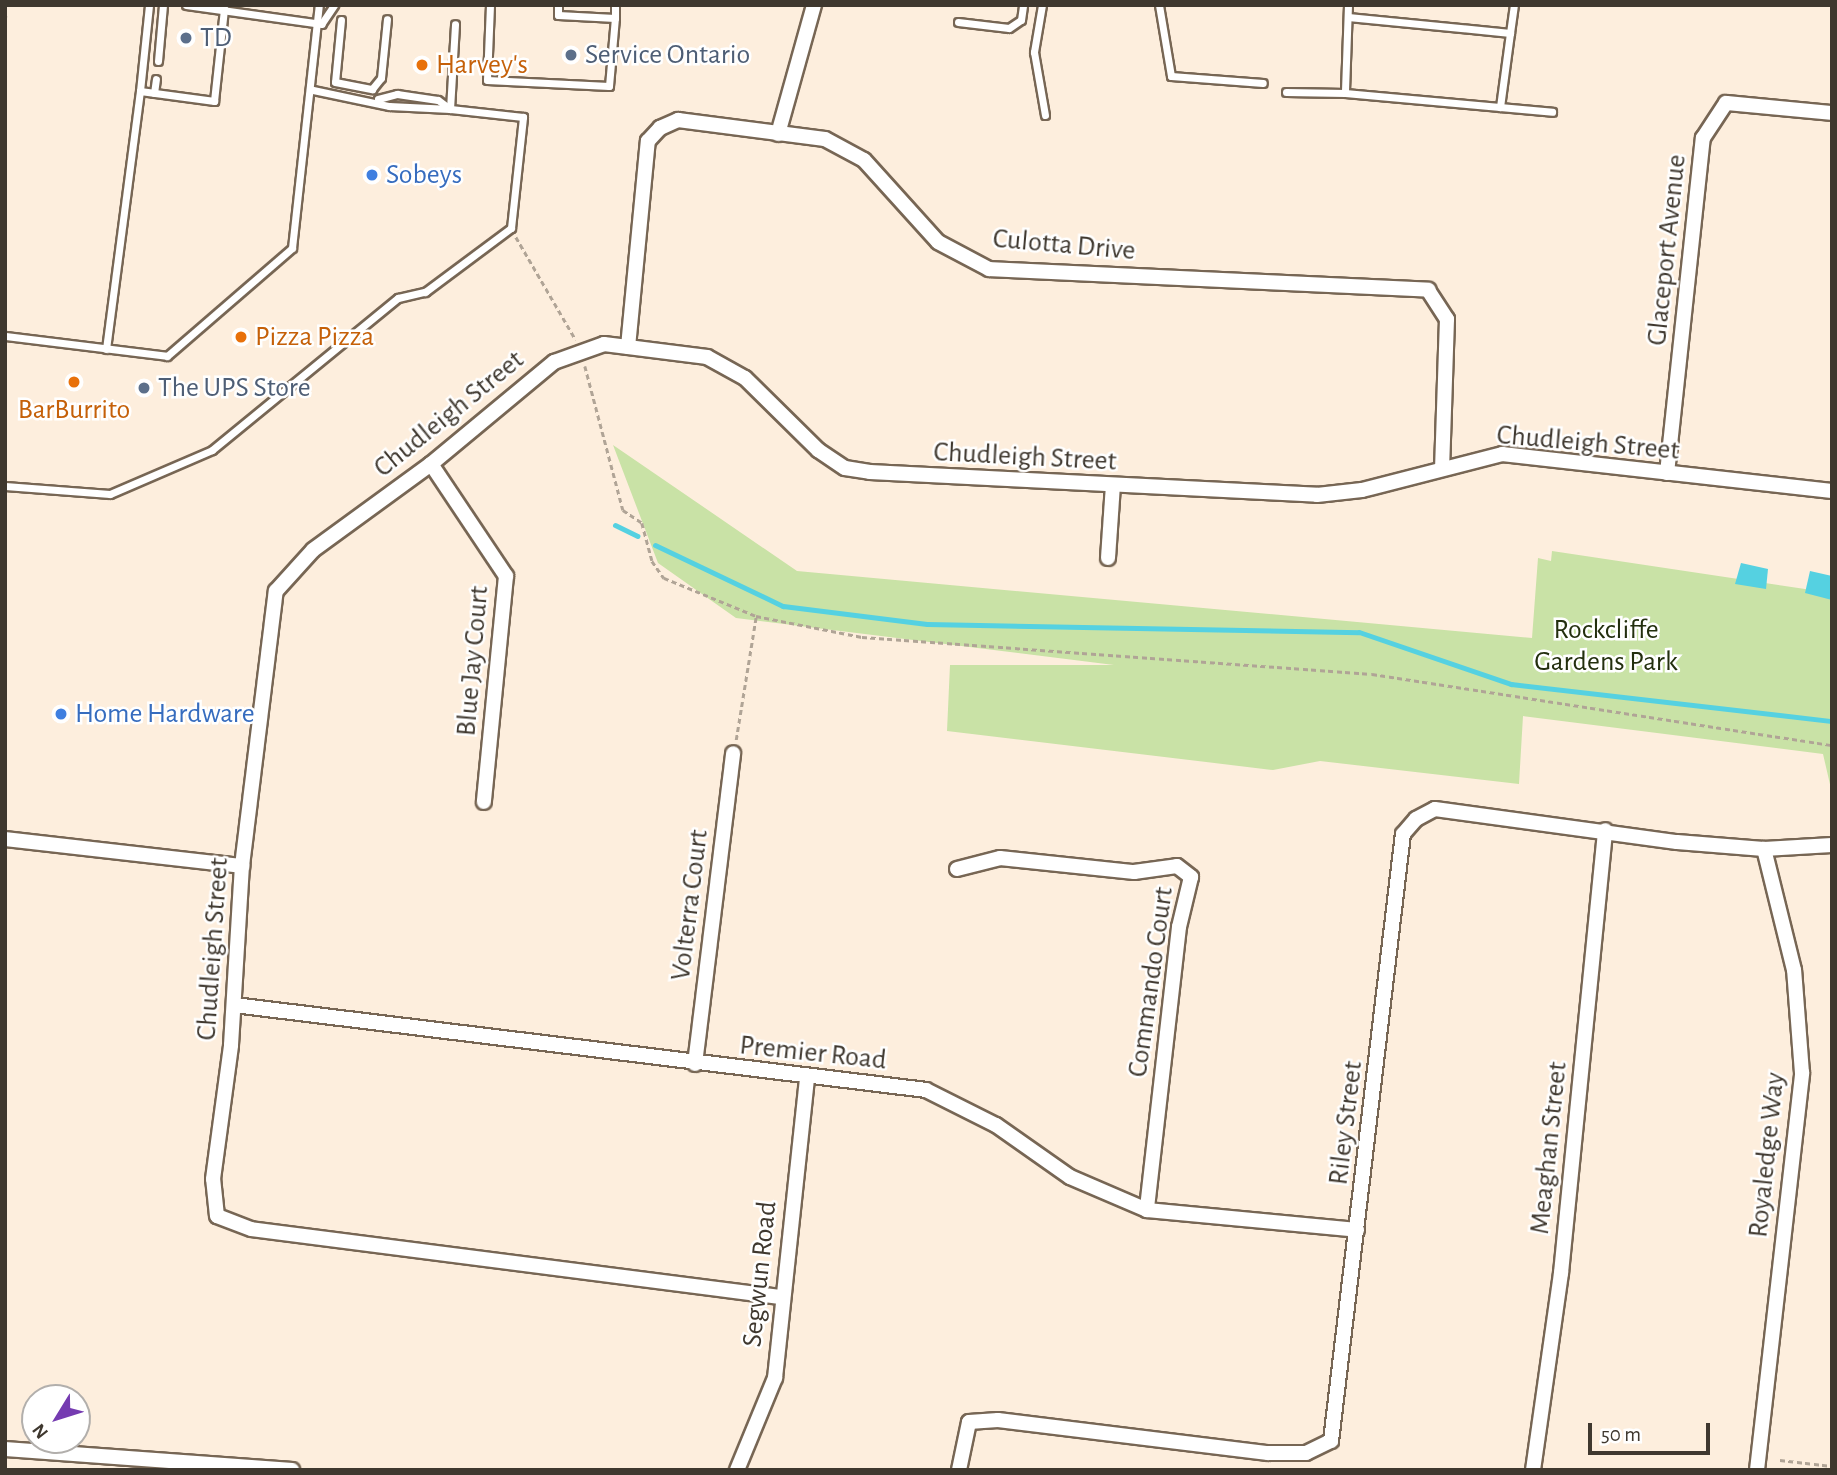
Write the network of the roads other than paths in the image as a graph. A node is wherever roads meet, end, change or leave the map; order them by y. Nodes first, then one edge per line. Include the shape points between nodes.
1 (149, 5) edge
2 (163, 5) edge
3 (186, 5) edge
4 (319, 5) edge
5 (334, 5) edge
6 (490, 5) edge
7 (558, 5) edge
8 (615, 5) edge
9 (814, 5) edge
10 (1023, 5) edge
11 (1042, 5) edge
12 (1159, 5) edge
13 (1348, 5) edge
14 (1514, 5) edge
15 (224, 9) junction
16 (1348, 17) junction
17 (615, 18) junction
18 (387, 19) dead end
19 (341, 20) dead end
20 (958, 22) dead end
21 (321, 24) junction
22 (455, 24) dead end
23 (1510, 33) junction
24 (158, 61) dead end
25 (156, 79) dead end
26 (1263, 83) dead end
27 (313, 90) junction
28 (140, 91) junction
29 (1286, 92) dead end
30 (154, 93) junction
31 (1345, 93) junction
32 (378, 99) junction
33 (1500, 107) junction
34 (450, 109) junction
35 (1552, 112) dead end
36 (1832, 113) edge
37 (1045, 115) dead end
38 (778, 134) junction
39 (5, 337) edge
40 (628, 347) junction
41 (106, 349) junction
42 (430, 464) junction
43 (1442, 467) junction
44 (1667, 473) junction
45 (1113, 485) junction
46 (5, 486) edge
47 (1832, 491) edge
48 (1108, 558) dead end
49 (733, 752) road end
50 (484, 802) dead end
51 (1605, 830) junction
52 (5, 838) edge
53 (1832, 845) edge
54 (1764, 849) junction
55 (242, 866) junction
56 (957, 869) dead end
57 (234, 1005) junction
58 (695, 1064) junction
59 (807, 1077) junction
60 (1147, 1210) junction
61 (1357, 1230) junction
62 (780, 1297) junction
63 (5, 1448) edge
64 (231, 1467) edge
65 (292, 1470) edge
66 (737, 1470) edge
67 (959, 1470) edge
68 (1533, 1470) edge
69 (1757, 1470) edge

1 - 28 lane
2 - 24 lane
3 - 15 lane
4 - 21 lane
5 - 21 lane
6 - 17 lane via 487,80 609,86
7 - 17 lane via 558,15
8 - 17 lane
9 - 38 street
10 - 20 lane via 1021,20 1009,28
11 - 37 lane via 1034,52
12 - 26 lane via 1171,76
13 - 16 lane
14 - 23 lane
15 - 21 lane
15 - 30 lane via 214,101
16 - 23 lane
16 - 31 lane
18 - 19 lane via 382,78 372,89 335,82
21 - 27 lane
22 - 34 lane
23 - 33 lane
25 - 30 lane
27 - 32 lane
27 - 41 lane via 292,248 167,356
28 - 30 lane
28 - 41 lane
29 - 31 lane
31 - 33 lane
32 - 34 lane via 389,106
32 - 34 lane via 397,94 438,100
33 - 35 lane
34 - 46 lane via 523,117 511,228 425,292 398,298 212,450 110,494
36 - 44 street, Glaceport Avenue via 1726,103 1703,138
38 - 40 street, Culotta Drive via 678,120 648,141
38 - 43 street, Culotta Drive via 825,139 864,160 938,242 989,269 1428,290 1447,319
39 - 41 lane
40 - 42 street, Chudleigh Street via 580,349 554,362
40 - 45 street, Chudleigh Street via 707,357 745,378 845,468
42 - 50 street, Blue Jay Court via 506,576
42 - 55 street, Chudleigh Street via 313,550 276,591
43 - 44 street, Chudleigh Street via 1502,454
43 - 45 street, Chudleigh Street via 1362,490 1317,495
44 - 47 street, Chudleigh Street
45 - 48 street
49 - 58 street, Volterra Court
51 - 54 street, Riley Street
51 - 61 street, Riley Street via 1435,808 1403,834
51 - 68 street, Meaghan Street via 1561,1273
52 - 55 street
53 - 54 street, Riley Street
54 - 69 street, Royaledge Way via 1794,970 1802,1073
55 - 57 street, Chudleigh Street
56 - 60 street, Commando Court via 1000,858 1134,872 1177,866 1192,877 1179,927
57 - 58 street, Premier Road
57 - 62 street, Chudleigh Street via 213,1179 217,1216 251,1229
58 - 59 street, Premier Road
59 - 60 street, Premier Road via 926,1090 996,1125 1070,1177
59 - 62 street, Segwun Road
60 - 61 street, Premier Road
61 - 67 street, Riley Street via 1331,1441 1306,1453 1268,1453 998,1420 969,1422
62 - 66 street, Segwun Road via 775,1378
63 - 64 street
64 - 65 street

